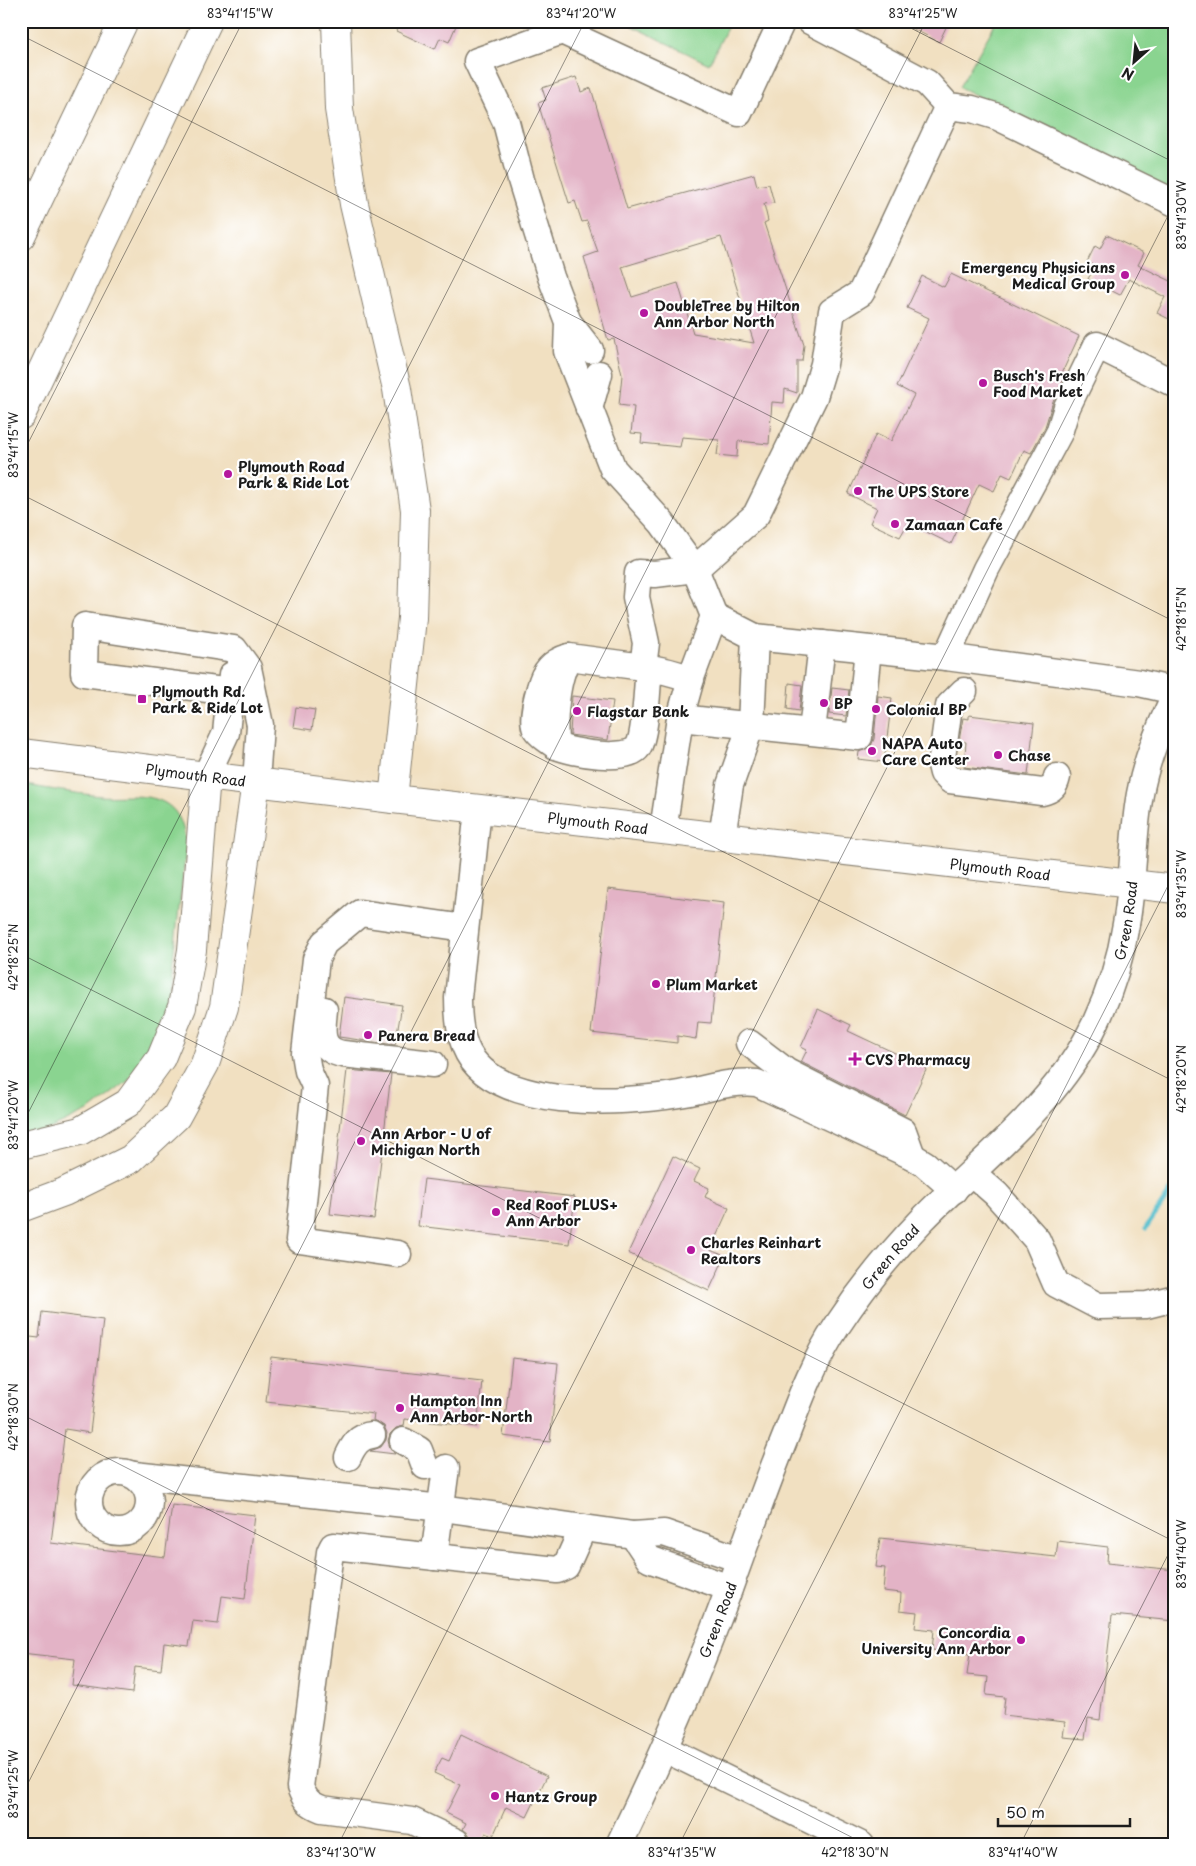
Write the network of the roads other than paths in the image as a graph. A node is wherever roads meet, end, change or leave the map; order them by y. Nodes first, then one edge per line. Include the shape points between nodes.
1 (124, 21) edge
2 (208, 21) edge
3 (336, 21) edge
4 (782, 21) edge
5 (810, 21) edge
6 (565, 26) edge
7 (948, 106) junction
8 (1175, 203) edge
9 (21, 236) edge
10 (568, 322) junction
11 (590, 350) dead end
12 (599, 374) dead end
13 (1175, 384) edge
14 (589, 409) junction
15 (21, 415) edge
16 (695, 569) junction
17 (714, 616) junction
18 (755, 637) junction
19 (822, 644) junction
20 (234, 649) junction
21 (868, 649) junction
22 (946, 657) junction
23 (646, 667) junction
24 (691, 679) junction
25 (964, 691) dead end
26 (1175, 691) edge
27 (231, 692) junction
28 (1175, 695) edge
29 (680, 718) junction
30 (752, 725) junction
31 (812, 731) junction
32 (21, 753) edge
33 (206, 776) junction
34 (1057, 777) dead end
35 (256, 782) junction
36 (394, 799) junction
37 (478, 808) junction
38 (663, 830) junction
39 (722, 837) junction
40 (1130, 884) junction
41 (1175, 889) edge
42 (466, 928) junction
43 (329, 960) dead end
44 (749, 1043) dead end
45 (433, 1064) dead end
46 (21, 1145) edge
47 (912, 1156) junction
48 (963, 1182) junction
49 (21, 1208) edge
50 (398, 1254) dead end
51 (1175, 1298) edge
52 (372, 1435) dead end
53 (403, 1440) dead end
54 (348, 1457) dead end
55 (134, 1475) dead end
56 (442, 1508) junction
57 (582, 1528) junction
58 (633, 1535) junction
59 (434, 1557) junction
60 (740, 1559) junction
61 (729, 1588) junction
62 (666, 1749) junction
63 (456, 1842) dead end
64 (619, 1845) edge
65 (861, 1845) edge

1 - 9 main road
2 - 15 main road
3 - 36 main road via 339,108 354,204 397,389 415,510 412,618
4 - 6 street via 739,113
5 - 7 street via 927,83
6 - 10 street via 477,61 506,122 548,268
7 - 8 street via 998,116
7 - 16 street via 861,293 832,311 824,364 814,396 756,515
10 - 11 street
10 - 14 street via 567,350
12 - 14 street
13 - 22 street via 1097,345 1067,407 1059,433 991,560
14 - 16 street via 613,469 662,523
16 - 17 street
16 - 23 street via 638,573 636,597 646,644
17 - 18 street
17 - 24 street
18 - 19 street
18 - 30 street
19 - 21 street
19 - 31 street
20 - 27 street
20 - 27 street via 85,626 84,673
20 - 35 street via 248,668 260,725
21 - 22 street
21 - 31 street via 859,737
22 - 26 street via 1139,683
23 - 23 street via 569,657 558,660 549,666 542,678 534,720 536,729 556,746 610,756 622,756 633,751 638,746 643,728
23 - 24 street
24 - 29 street
25 - 34 street via 949,706 941,766 950,780 1042,792 1055,785
27 - 33 street via 226,733
28 - 40 street, Green Road via 1150,754 1140,791
29 - 30 street
29 - 38 street
30 - 31 street
30 - 39 street via 730,785
32 - 33 main road, Plymouth Road
33 - 35 main road, Plymouth Road
33 - 46 main road via 192,950 182,1007 161,1058 128,1103 80,1131
35 - 36 main road, Plymouth Road
35 - 49 main road via 224,1007 205,1064 176,1117 131,1158 64,1192
36 - 37 main road, Plymouth Road
37 - 38 main road, Plymouth Road
37 - 42 street
38 - 39 main road, Plymouth Road
39 - 40 main road, Plymouth Road
40 - 41 main road, Plymouth Road
40 - 48 street, Green Road via 1126,923 1115,967 1096,1021 1080,1054 1038,1107
42 - 47 street via 458,998 459,1021 465,1048 478,1065 500,1083 565,1098 616,1101 678,1094 729,1083 757,1083
42 - 50 street via 360,913 324,943 316,959 305,1053 314,1086 299,1240
43 - 45 street via 322,1037 327,1047 343,1054
44 - 47 street via 787,1072 904,1131
47 - 48 street
48 - 51 street via 996,1194 1037,1240 1056,1284 1098,1306 1147,1305
48 - 60 street, Green Road via 895,1250 835,1329 808,1378
52 - 54 street via 358,1440
53 - 56 street via 436,1467
55 - 56 street
56 - 57 street
56 - 59 street
57 - 58 street
57 - 59 street via 566,1566 557,1570
58 - 60 street via 664,1533
58 - 61 street via 649,1559
59 - 63 street via 334,1546 330,1552 300,1787 309,1804 322,1809 412,1821
60 - 61 street, Green Road
61 - 62 street, Green Road
62 - 64 street, Green Road
62 - 65 street

